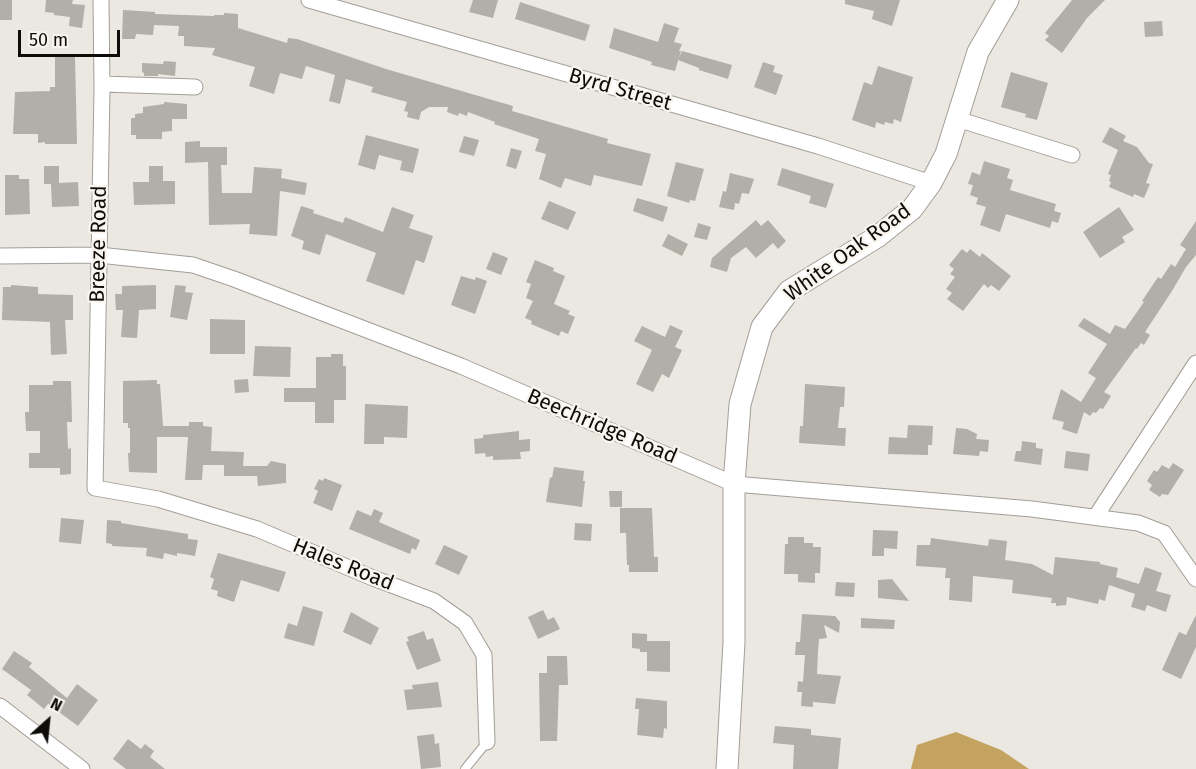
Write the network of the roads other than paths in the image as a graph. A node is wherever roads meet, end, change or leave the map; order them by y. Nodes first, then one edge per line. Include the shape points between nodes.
1 (101, 0) edge
2 (309, 0) edge
3 (1008, 0) edge
4 (102, 84) junction
5 (195, 87) dead end
6 (957, 120) junction
7 (1072, 155) dead end
8 (931, 183) junction
9 (99, 255) junction
10 (0, 256) edge
11 (1196, 363) edge
12 (734, 484) junction
13 (95, 488) joint
14 (1096, 516) junction
15 (1196, 579) edge
16 (0, 706) edge
17 (487, 742) joint
18 (82, 769) edge
19 (465, 769) edge
20 (727, 769) edge

1 - 4 street, Breeze Road
2 - 8 street, Byrd Street via 818,146
3 - 6 street, White Oak Road via 978,52
4 - 5 street
4 - 9 street, Breeze Road
6 - 7 street
6 - 8 street, White Oak Road
8 - 12 street, White Oak Road via 912,209 877,237 789,291 762,327 740,404
9 - 10 street, Beechridge Road
9 - 12 street, Beechridge Road via 193,265 234,279 461,366
9 - 13 street, Breeze Road
11 - 14 street
12 - 14 street, Beechridge Road
12 - 20 street, White Oak Road via 734,642
13 - 17 street, Hales Road via 158,499 257,529 434,601 465,623 484,655
14 - 15 street, Beechridge Road via 1138,523 1164,533
16 - 18 street
17 - 19 lane

